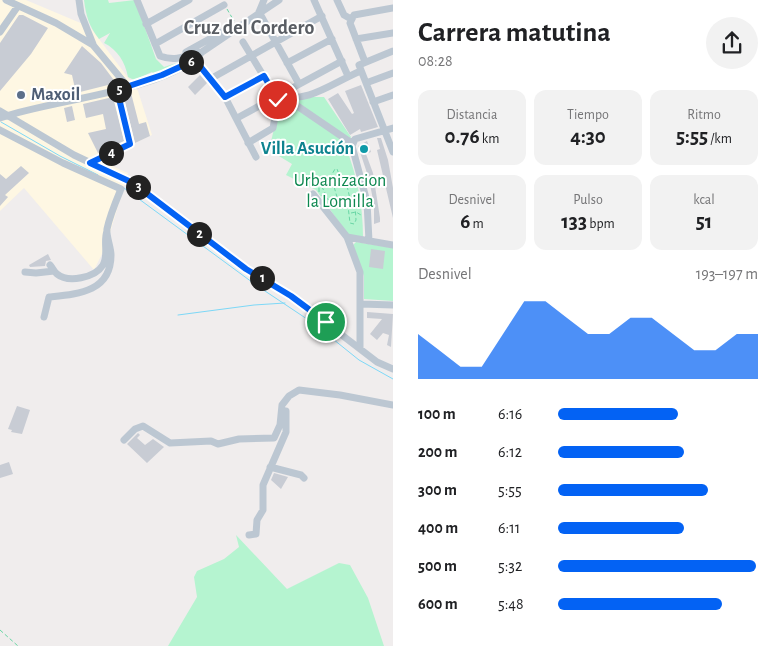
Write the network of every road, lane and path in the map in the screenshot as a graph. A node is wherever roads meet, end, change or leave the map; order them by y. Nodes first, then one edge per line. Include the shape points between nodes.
1 (6, 0) edge
2 (78, 0) edge
3 (189, 0) edge
4 (264, 0) edge
5 (279, 0) edge
6 (314, 0) edge
7 (338, 0) edge
8 (139, 1) edge
9 (18, 6) junction
10 (225, 7) joint
11 (393, 8) edge
12 (259, 12) junction
13 (322, 16) junction
14 (350, 21) junction
15 (146, 24) junction
16 (82, 25) junction
17 (231, 26) joint
18 (69, 31) junction
19 (0, 32) edge
20 (393, 33) edge
21 (78, 36) junction
22 (332, 39) junction
23 (356, 39) junction
24 (243, 42) dead end
25 (275, 42) junction
26 (155, 44) junction
27 (93, 45) junction
28 (202, 52) junction
29 (393, 52) edge
30 (251, 55) junction
31 (170, 60) junction
32 (195, 60) junction
33 (342, 61) junction
34 (287, 63) junction
35 (362, 66) junction
36 (393, 73) edge
37 (264, 76) junction
38 (348, 76) junction
39 (212, 78) junction
40 (299, 84) junction
41 (366, 84) junction
42 (128, 87) junction
43 (117, 90) junction
44 (393, 95) edge
45 (277, 96) junction
46 (225, 97) junction
47 (290, 101) dead end
48 (373, 102) junction
49 (2, 115) edge
50 (239, 117) dead end
51 (393, 128) edge
52 (0, 130) edge
53 (384, 131) junction
54 (248, 143) junction
55 (352, 145) junction
56 (393, 152) edge
57 (256, 157) dead end
58 (90, 163) junction
59 (362, 178) junction
60 (346, 185) junction
61 (313, 194) dead end
62 (322, 199) junction
63 (352, 203) junction
64 (356, 212) junction
65 (350, 213) junction
66 (368, 214) junction
67 (107, 231) junction
68 (347, 238) junction
69 (369, 241) junction
70 (393, 245) edge
71 (25, 272) dead end
72 (360, 304) junction
73 (393, 305) edge
74 (44, 317) dead end
75 (360, 348) junction
76 (393, 369) edge
77 (285, 401) junction
78 (393, 405) edge
79 (124, 440) dead end
80 (270, 467) junction
81 (304, 478) dead end
82 (249, 535) dead end
83 (0, 630) edge
84 (18, 646) edge

1 - 9 street
2 - 16 street
3 - 15 street
4 - 12 street
5 - 12 street
6 - 13 street
7 - 14 street
8 - 15 street
9 - 18 street
9 - 19 street
10 - 17 path via 235,24
10 - 26 street
11 - 14 street via 354,16
12 - 25 street
12 - 28 street
13 - 22 street
13 - 25 street
14 - 23 street
15 - 26 street
16 - 18 street
16 - 21 street via 83,31
16 - 27 street
17 - 31 street
18 - 21 street
20 - 23 street
21 - 27 street
22 - 33 street
22 - 34 street
23 - 35 street
24 - 30 street
25 - 30 street
25 - 34 street
26 - 31 street via 160,56
27 - 42 street
28 - 31 street
28 - 32 street
29 - 35 street
30 - 37 street
30 - 39 street
32 - 39 street
32 - 42 street
33 - 38 street
33 - 40 street
34 - 40 street
35 - 38 street
35 - 41 street
36 - 41 street
37 - 45 street
37 - 46 street
38 - 45 street via 320,92 298,99
39 - 46 street
40 - 45 street
41 - 48 street
42 - 43 street
43 - 49 street
43 - 58 street via 130,144
44 - 48 street
45 - 50 street
45 - 54 street via 274,128
46 - 54 street
47 - 55 street
48 - 53 street
49 - 58 street
51 - 53 street
52 - 67 street via 121,189
53 - 55 street via 355,139
53 - 56 street
54 - 57 street
55 - 59 street
58 - 75 street via 133,183 246,269 291,296
59 - 60 path
59 - 66 street
60 - 62 path via 334,169 331,176 336,200
60 - 63 path
61 - 62 street
62 - 68 street
63 - 64 path
63 - 65 path via 348,206
64 - 65 path
64 - 65 path via 354,224 350,223
64 - 66 path
66 - 69 street
67 - 71 street via 102,266 90,275 68,279 52,268 36,273
67 - 74 street via 111,257 107,274 96,286 83,293 49,297
68 - 69 street
68 - 72 street via 360,272
69 - 70 street
72 - 73 street
72 - 75 street
75 - 76 street via 377,362
77 - 78 street via 304,390
77 - 79 street via 274,438 239,439 218,444 210,441 170,443 144,426 135,429
77 - 80 street via 286,432
80 - 81 street
80 - 82 street via 263,485 263,510 257,520 256,534
83 - 84 path

